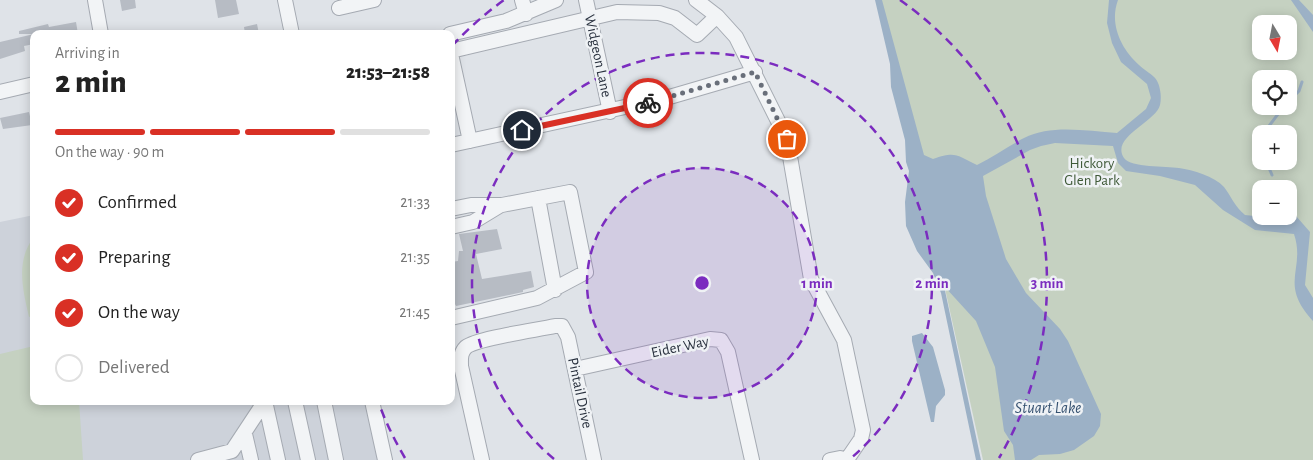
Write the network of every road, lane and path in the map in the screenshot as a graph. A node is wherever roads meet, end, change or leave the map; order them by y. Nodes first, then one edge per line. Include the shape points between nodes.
1 (95, 0) edge
2 (285, 0) edge
3 (374, 0) edge
4 (556, 0) edge
5 (586, 0) edge
6 (696, 0) edge
7 (524, 7) edge
8 (339, 8) dead end
9 (717, 16) junction
10 (590, 17) junction
11 (100, 30) edge
12 (291, 30) edge
13 (455, 32) edge
14 (455, 51) edge
15 (455, 71) edge
16 (755, 72) junction
17 (30, 85) edge
18 (0, 92) edge
19 (610, 112) junction
20 (470, 141) junction
21 (455, 144) edge
22 (538, 198) junction
23 (502, 205) junction
24 (455, 208) edge
25 (455, 226) edge
26 (555, 290) junction
27 (455, 317) edge
28 (575, 369) junction
29 (263, 405) edge
30 (266, 405) edge
31 (296, 405) edge
32 (325, 405) edge
33 (373, 405) edge
34 (245, 434) junction
35 (220, 457) edge
36 (842, 459) edge
37 (198, 460) edge
38 (251, 460) edge
39 (278, 460) edge
40 (308, 460) edge
41 (336, 460) edge
42 (385, 460) edge
43 (482, 460) edge
44 (594, 460) edge
45 (752, 460) edge

1 - 11 street
2 - 12 street
3 - 8 street
4 - 7 street
5 - 10 street, Widgeon Lane
6 - 9 street
7 - 13 street
9 - 10 street via 697,36 675,18 659,13 617,12
9 - 16 street via 736,37
10 - 14 street
10 - 19 street, Widgeon Lane
15 - 20 street
16 - 19 street
16 - 36 street via 787,139 811,279 838,326 848,356 863,430 861,439
17 - 18 street
19 - 20 street
20 - 21 street
22 - 23 street
22 - 26 street
22 - 26 street via 570,192 586,272
23 - 24 street
23 - 25 street via 473,222
26 - 27 street via 537,298
28 - 43 street, Pintail Drive via 568,336 562,326 467,346 461,354 461,366
28 - 44 street, Pintail Drive
28 - 45 street, Eider Way via 710,339 722,340 728,352
29 - 34 street
30 - 39 street
31 - 40 street
32 - 41 street
33 - 42 street
34 - 35 street via 232,452
34 - 38 street
35 - 37 street

